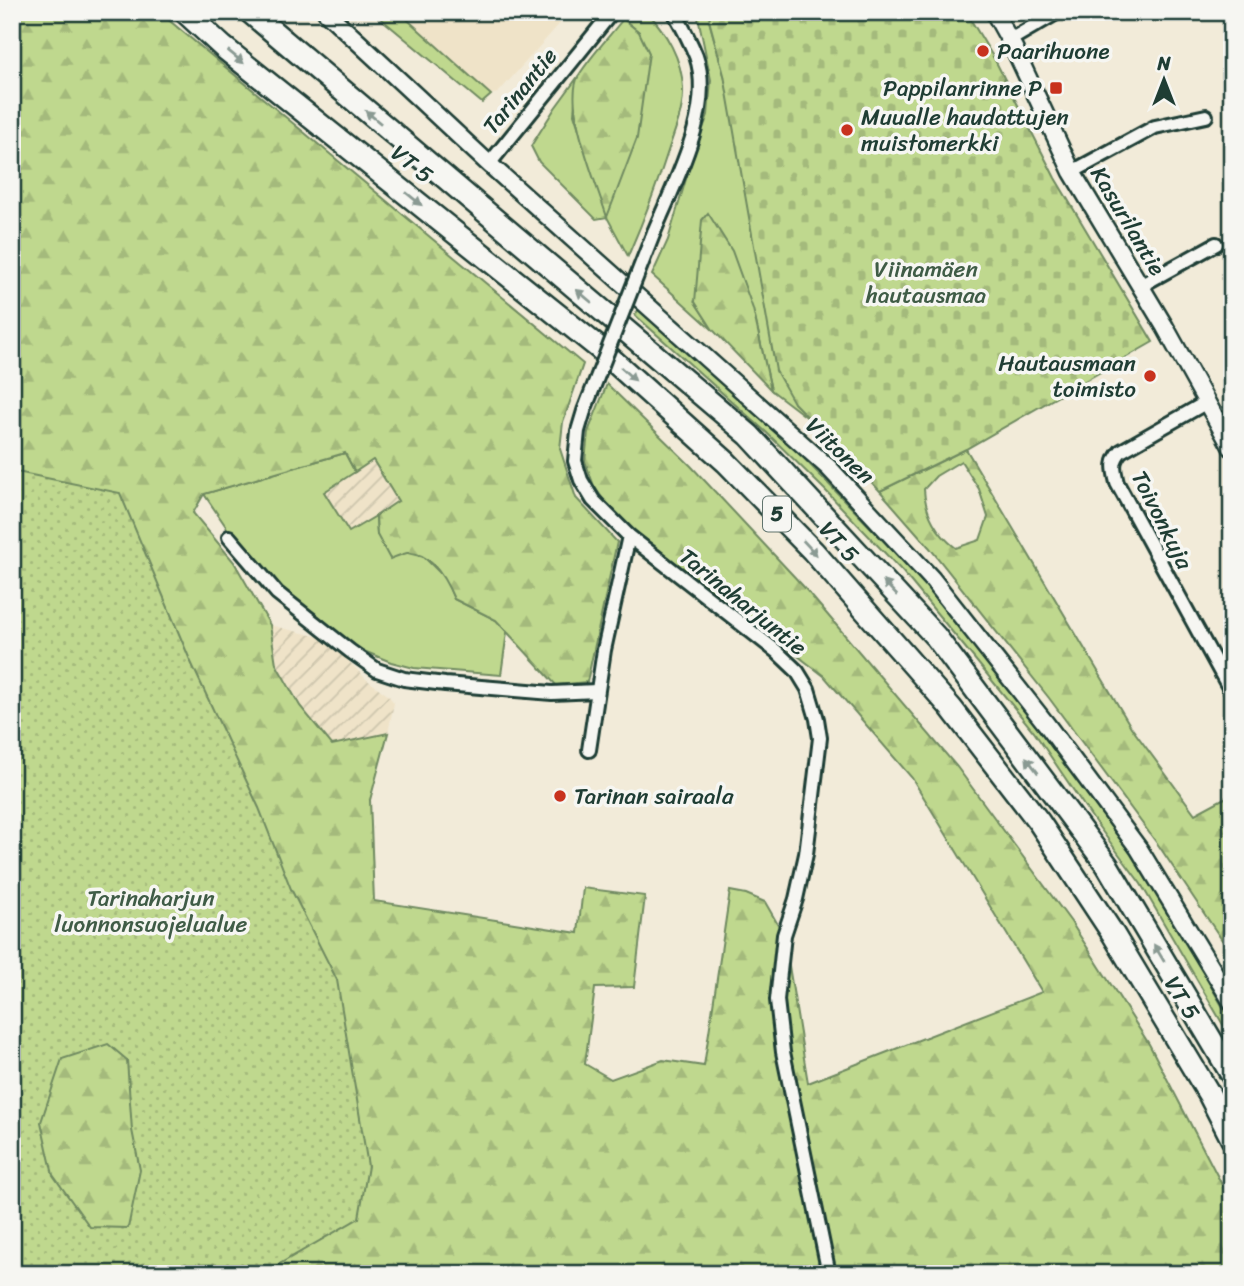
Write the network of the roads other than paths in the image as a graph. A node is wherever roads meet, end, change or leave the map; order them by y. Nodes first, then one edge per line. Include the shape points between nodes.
1 (185, 12) edge
2 (250, 12) edge
3 (326, 12) edge
4 (612, 12) edge
5 (674, 12) edge
6 (994, 12) edge
7 (1058, 12) edge
8 (1010, 40) junction
9 (1206, 116) dead end
10 (489, 164) junction
11 (1072, 172) junction
12 (1216, 244) dead end
13 (1140, 286) junction
14 (1207, 402) junction
15 (1232, 448) edge
16 (629, 536) junction
17 (229, 537) dead end
18 (597, 691) junction
19 (1232, 693) edge
20 (589, 750) dead end
21 (1232, 1002) edge
22 (1232, 1075) edge
23 (1232, 1139) edge
24 (829, 1274) edge

1 -> 23 highway, VT 5 / 5 via 599,348 726,462 813,551 951,708 1039,822 1113,934
22 -> 2 highway, VT 5 / 5 via 1107,865 936,637 749,435
3 - 10 main road, Viitonen
4 - 10 street, Tarinantie
5 - 16 street, Tarinaharjuntie, bridge via 696,57 701,93 698,112 584,411 575,448 578,471 593,500
6 - 8 main road, Kasurilantie
7 - 8 street
8 - 11 main road, Kasurilantie
9 - 11 street via 1155,127
10 - 21 main road, Viitonen via 829,468 932,579 1139,849
11 - 13 main road, Kasurilantie
12 - 13 street
13 - 14 main road, Kasurilantie
14 - 15 main road, Kasurilantie
14 - 19 street, Toivonkuja via 1121,451 1114,470
16 - 18 street
16 - 24 street, Tarinaharjuntie via 776,651 797,671 812,699 820,738 806,853 784,935 777,1000
17 - 18 street via 278,593 377,670 445,684 552,694
18 - 20 street

